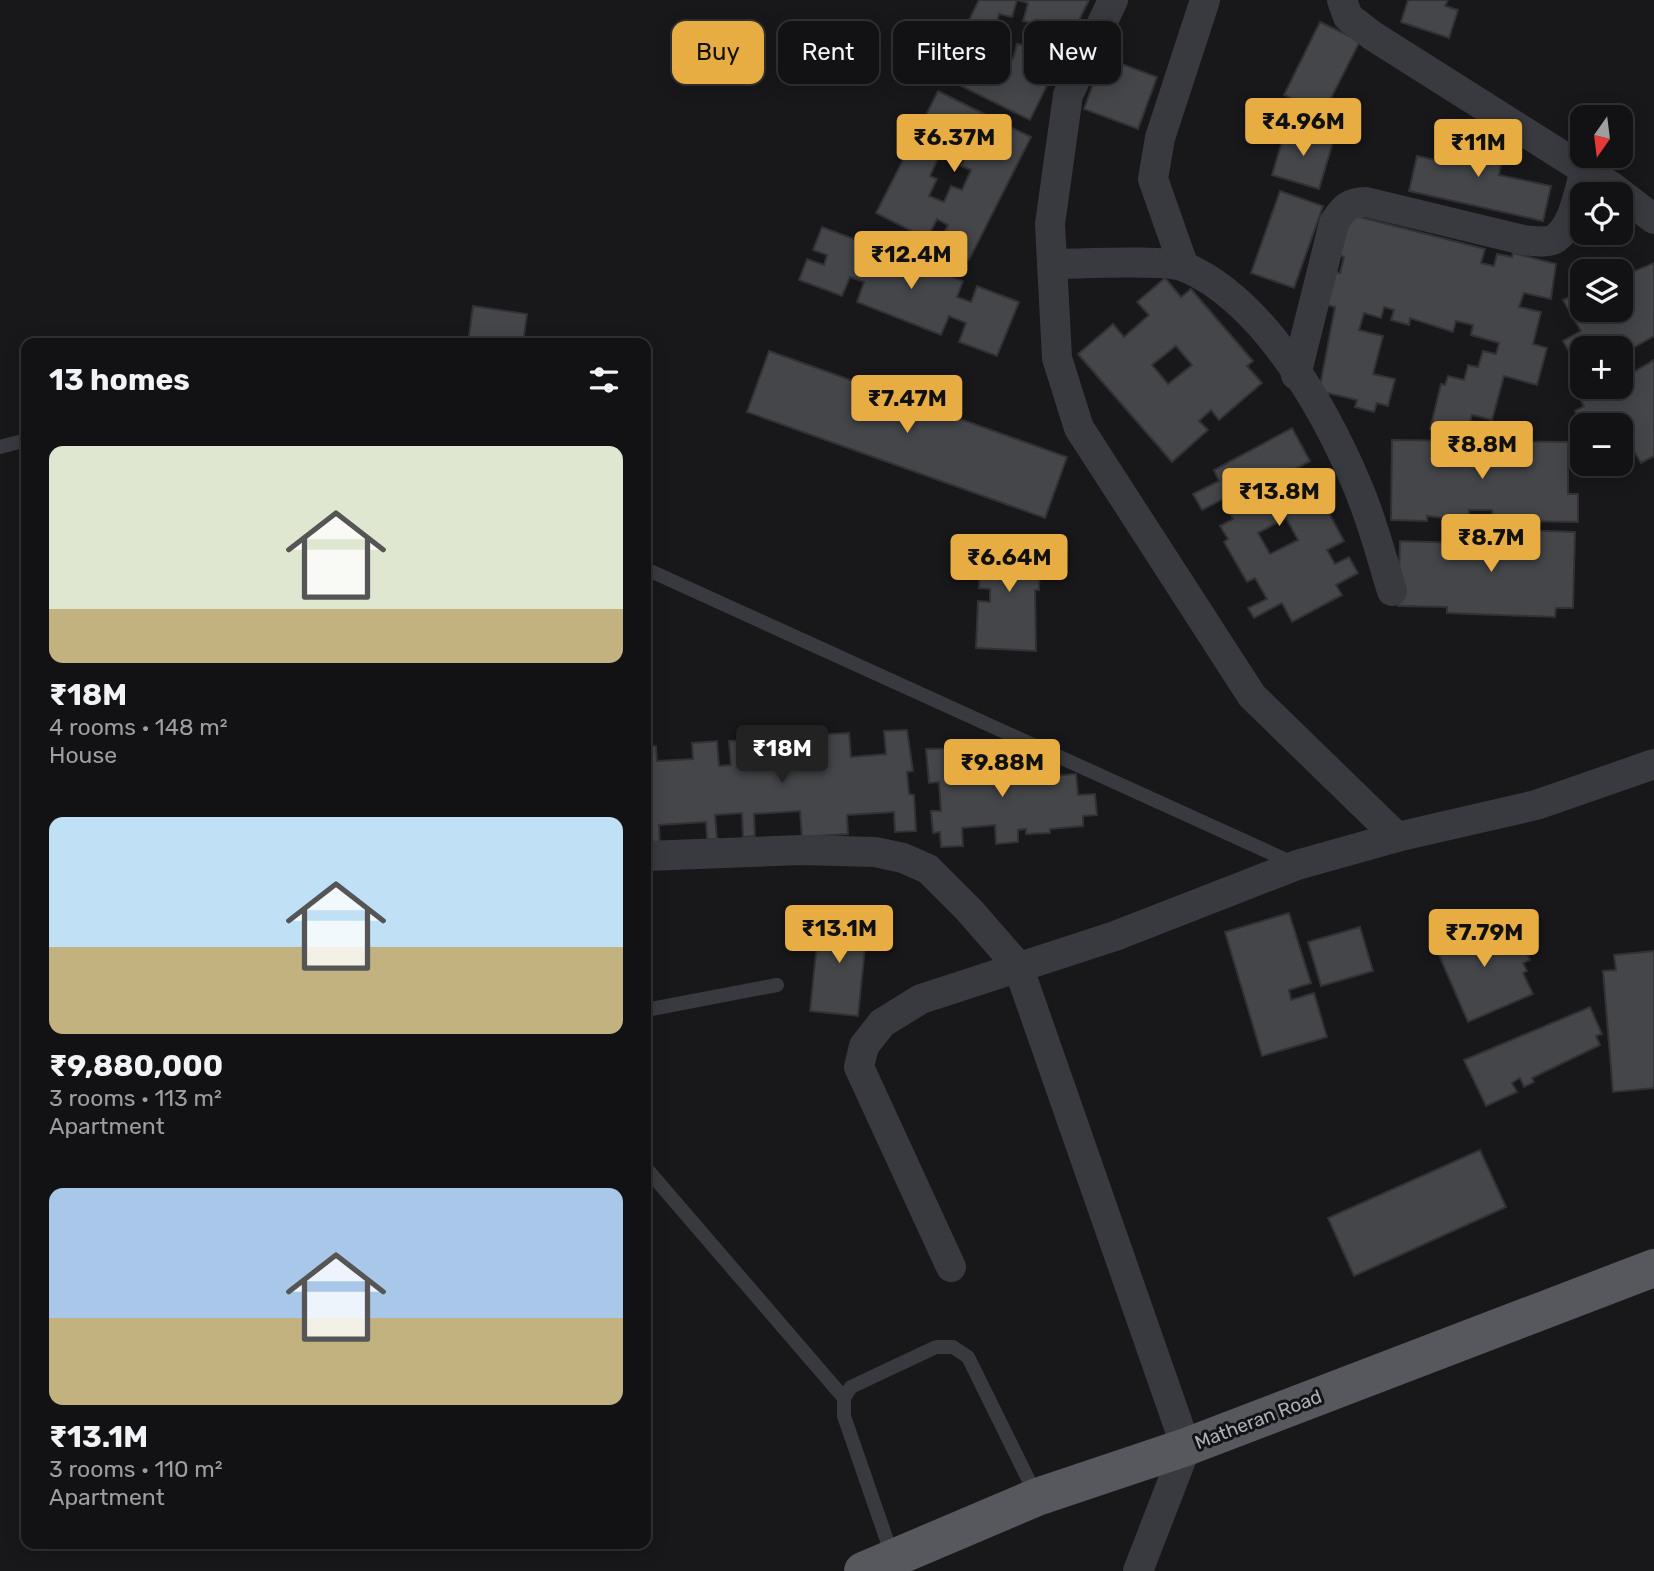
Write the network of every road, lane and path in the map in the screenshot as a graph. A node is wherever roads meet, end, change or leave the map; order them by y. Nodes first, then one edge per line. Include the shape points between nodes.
1 (1113, 0) edge
2 (1205, 0) edge
3 (1342, 0) edge
4 (1585, 170) junction
5 (1654, 219) edge
6 (1052, 264) junction
7 (1184, 267) junction
8 (1296, 375) junction
9 (21, 441) edge
10 (0, 447) edge
11 (651, 573) edge
12 (1392, 591) dead end
13 (1654, 764) edge
14 (1397, 837) junction
15 (651, 856) edge
16 (1297, 865) junction
17 (1018, 966) junction
18 (777, 985) dead end
19 (651, 1009) edge
20 (651, 1174) edge
21 (951, 1267) dead end
22 (1654, 1268) edge
23 (844, 1398) junction
24 (1186, 1447) junction
25 (1038, 1497) junction
26 (878, 1565) edge
27 (1138, 1571) edge

1 - 6 street via 1068,95 1050,224
2 - 7 street via 1160,138 1153,179
3 - 4 street via 1348,17 1373,36
4 - 5 street
4 - 8 street via 1569,221 1557,237 1545,242 1366,202 1353,202 1342,209 1334,223
6 - 7 street
6 - 14 street via 1057,358 1079,428 1252,696
7 - 8 street via 1229,295 1266,330
8 - 12 street via 1357,485
9 - 10 lane
11 - 16 lane
13 - 14 street via 1536,805
14 - 16 street
15 - 17 street via 800,849 876,852 903,858 928,869
16 - 17 street via 1115,936
17 - 21 street via 921,999 882,1023 864,1046 859,1067
17 - 24 street
18 - 19 lane
20 - 23 lane
22 - 24 main road, Matheran Road
23 - 25 lane via 851,1387 936,1347 953,1347 968,1357
23 - 26 lane via 844,1416
24 - 25 main road, Matheran Road
24 - 27 street
25 - 26 main road, Matheran Road

